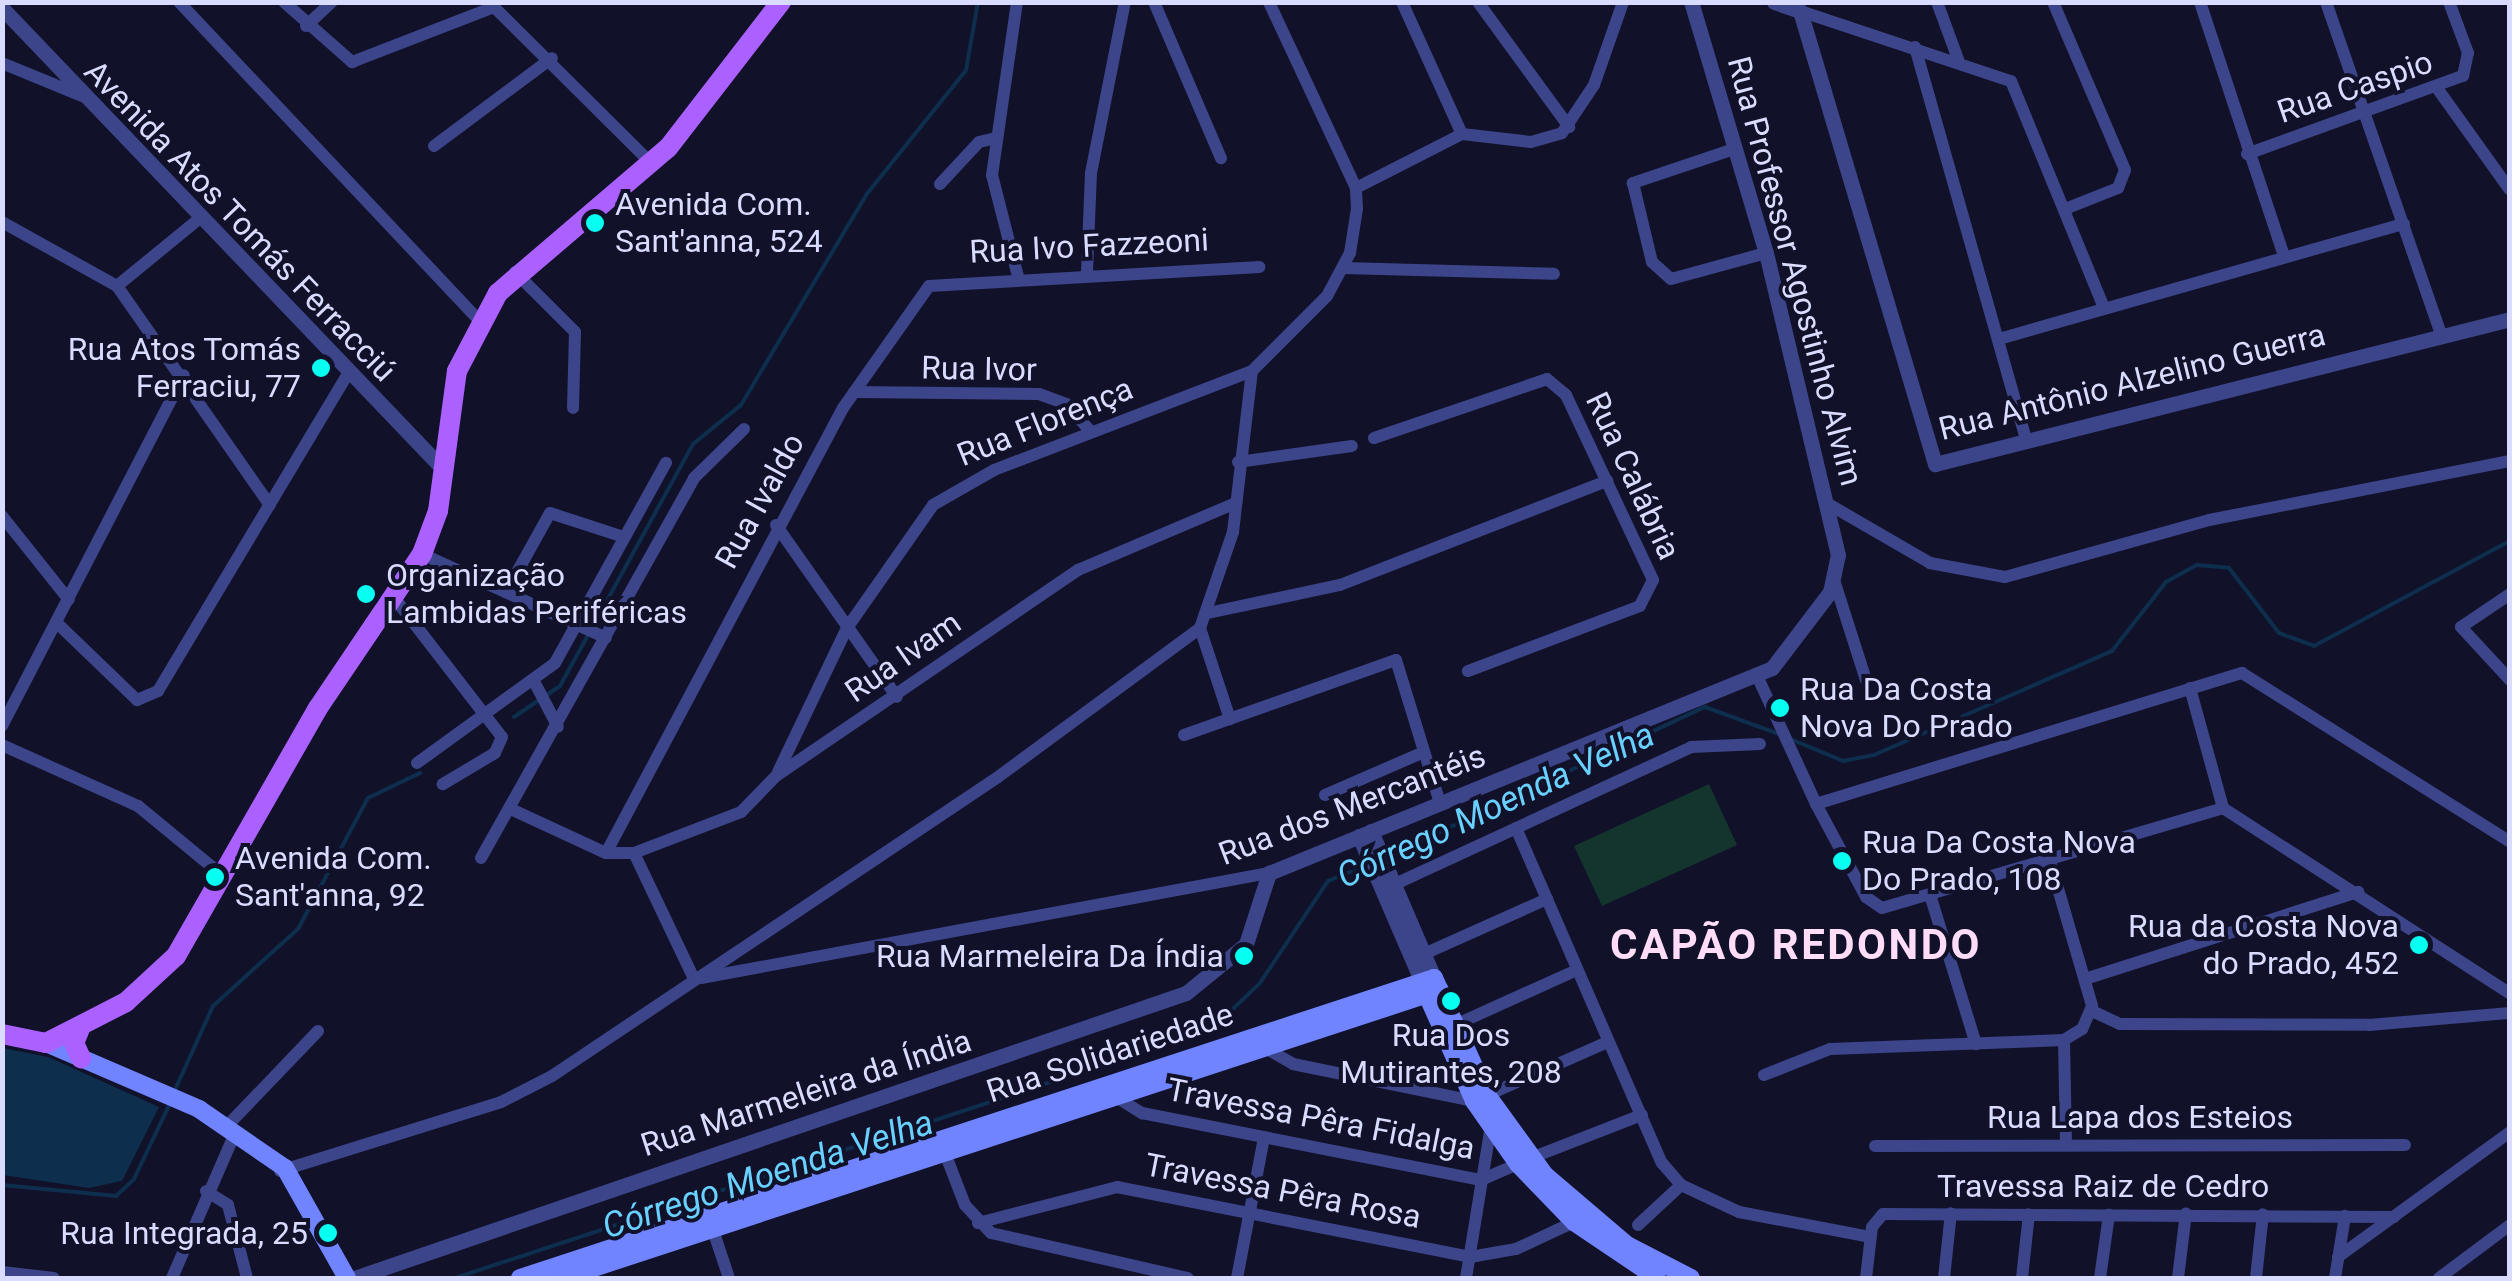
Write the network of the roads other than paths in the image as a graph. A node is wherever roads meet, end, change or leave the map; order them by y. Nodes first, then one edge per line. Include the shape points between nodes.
1 (179, 2) edge
2 (284, 2) edge
3 (332, 2) edge
4 (781, 2) edge
5 (1017, 2) edge
6 (1125, 2) edge
7 (1154, 2) edge
8 (1268, 2) edge
9 (1402, 2) edge
10 (1478, 2) edge
11 (1614, 2) edge
12 (1623, 2) edge
13 (1691, 2) edge
14 (1774, 2) edge
15 (1937, 2) edge
16 (2053, 2) edge
17 (2200, 2) edge
18 (2326, 2) edge
19 (2449, 2) edge
20 (492, 5) edge
21 (2, 8) edge
22 (1800, 11) junction
23 (306, 26) junction
24 (1915, 46) junction
25 (1607, 49) junction
26 (552, 58) junction
27 (1958, 59) junction
28 (2, 63) edge
29 (2437, 88) junction
30 (82, 96) junction
31 (2366, 114) junction
32 (1569, 127) junction
33 (1462, 134) junction
34 (997, 138) junction
35 (434, 146) dead end
36 (1734, 149) junction
37 (2247, 154) junction
38 (1221, 158) dead end
39 (652, 164) junction
40 (940, 184) dead end
41 (1356, 188) junction
42 (2510, 190) edge
43 (2065, 209) junction
44 (198, 220) junction
45 (2, 222) edge
46 (2404, 224) junction
47 (1766, 254) junction
48 (2284, 256) junction
49 (1259, 267) dead end
50 (1344, 268) junction
51 (514, 271) junction
52 (1087, 272) junction
53 (1554, 274) dead end
54 (1018, 276) junction
55 (117, 286) junction
56 (924, 291) joint
57 (2104, 308) junction
58 (2510, 319) edge
59 (480, 321) junction
60 (2441, 334) junction
61 (1999, 340) junction
62 (1252, 371) junction
63 (184, 375) junction
64 (347, 375) junction
65 (854, 392) junction
66 (572, 408) dead end
67 (744, 430) dead end
68 (1090, 431) junction
69 (1374, 438) dead end
70 (2026, 438) junction
71 (1352, 446) dead end
72 (2510, 460) edge
73 (1238, 462) junction
74 (666, 463) dead end
75 (442, 468) junction
76 (1608, 481) junction
77 (1236, 503) junction
78 (270, 505) junction
79 (1830, 505) junction
80 (2, 516) edge
81 (776, 526) junction
82 (624, 537) junction
83 (422, 554) junction
84 (1835, 583) junction
85 (506, 592) junction
86 (2510, 594) edge
87 (69, 600) junction
88 (396, 600) junction
89 (1208, 613) junction
90 (58, 624) junction
91 (582, 625) junction
92 (847, 628) junction
93 (1200, 628) junction
94 (604, 636) junction
95 (1468, 672) dead end
96 (1758, 680) junction
97 (1866, 680) dead end
98 (2510, 680) edge
99 (538, 688) junction
100 (2190, 688) junction
101 (897, 696) junction
102 (1230, 719) junction
103 (484, 722) junction
104 (2, 726) edge
105 (558, 727) junction
106 (1184, 735) dead end
107 (2, 744) edge
108 (1760, 744) dead end
109 (1424, 752) junction
110 (417, 763) dead end
111 (776, 776) junction
112 (444, 784) dead end
113 (1325, 795) dead end
114 (1440, 803) junction
115 (1816, 804) junction
116 (2222, 808) junction
117 (515, 811) junction
118 (1516, 828) junction
119 (1367, 838) junction
120 (2510, 842) edge
121 (606, 853) junction
122 (634, 853) junction
123 (481, 858) dead end
124 (2050, 860) junction
125 (1269, 874) junction
126 (224, 877) junction
127 (1389, 885) junction
128 (2358, 892) junction
129 (1932, 898) junction
130 (1547, 900) junction
131 (1424, 954) junction
132 (1577, 970) junction
133 (694, 979) junction
134 (2085, 979) junction
135 (1431, 986) junction
136 (2510, 994) edge
137 (2092, 1011) junction
138 (2510, 1013) edge
139 (1455, 1025) junction
140 (81, 1026) junction
141 (318, 1031) dead end
142 (2, 1034) edge
143 (2064, 1040) junction
144 (46, 1042) junction
145 (1608, 1042) junction
146 (1259, 1043) junction
147 (1976, 1044) junction
148 (82, 1058) junction
149 (1764, 1075) dead end
150 (1116, 1097) junction
151 (1481, 1098) junction
152 (1642, 1115) junction
153 (1491, 1126) junction
154 (230, 1130) junction
155 (2510, 1132) edge
156 (1264, 1138) junction
157 (2066, 1144) junction
158 (2404, 1144) dead end
159 (942, 1146) junction
160 (1874, 1146) dead end
161 (1525, 1161) junction
162 (282, 1170) junction
163 (1481, 1180) junction
164 (1682, 1185) junction
165 (206, 1191) junction
166 (1250, 1212) junction
167 (1951, 1213) junction
168 (2029, 1214) junction
169 (2186, 1214) junction
170 (2263, 1214) junction
171 (2109, 1215) junction
172 (2345, 1216) junction
173 (2394, 1218) junction
174 (1574, 1222) junction
175 (711, 1223) junction
176 (978, 1224) junction
177 (1638, 1224) dead end
178 (2510, 1226) edge
179 (1870, 1237) junction
180 (1470, 1256) junction
181 (2338, 1257) junction
182 (2, 1272) edge
183 (54, 1278) edge
184 (172, 1278) edge
185 (247, 1278) edge
186 (334, 1278) edge
187 (351, 1278) edge
188 (520, 1278) edge
189 (563, 1278) edge
190 (728, 1278) edge
191 (1188, 1278) edge
192 (1237, 1278) edge
193 (1466, 1278) edge
194 (1651, 1278) edge
195 (1691, 1278) edge
196 (1866, 1278) edge
197 (1944, 1278) edge
198 (2022, 1278) edge
199 (2100, 1278) edge
200 (2178, 1278) edge
201 (2256, 1278) edge
202 (2335, 1278) edge
203 (2439, 1278) edge

1 - 59 street
2 - 23 street
3 - 23 street
4 - 39 main road
5 - 34 street
6 - 52 street via 1092,172
7 - 38 street
8 - 41 street
9 - 33 street
10 - 32 street
11 - 25 street
12 - 25 street
13 - 36 street, Rua Professor Agostinho Alvim
14 - 22 street
15 - 27 street
16 - 43 street via 2125,170 2118,188
17 - 37 street
18 - 31 street
19 - 29 street, Rua Caspio via 2469,66
20 - 23 street via 352,62
20 - 26 street
21 - 30 street, Avenida Atos Tomás Ferracciú
22 - 24 street
22 - 70 street, Rua Antônio Alzelino Guerra via 1935,464
24 - 27 street
24 - 61 street
25 - 32 street
26 - 35 street
26 - 39 street
27 - 43 street via 2011,81
28 - 30 street
29 - 31 street, Rua Caspio
29 - 42 street
30 - 44 street, Avenida Atos Tomás Ferracciú
31 - 37 street, Rua Caspio
31 - 46 street
32 - 33 street via 1531,142
33 - 41 street
34 - 40 street via 979,142
34 - 54 street via 994,200
36 - 47 street, Rua Professor Agostinho Alvim
36 - 47 street via 1633,183 1652,262 1672,279
37 - 48 street
39 - 51 main road
41 - 50 street
43 - 57 street
44 - 55 street
44 - 64 street, Avenida Atos Tomás Ferracciú
45 - 55 street
46 - 48 street
46 - 60 street
47 - 79 street, Rua Professor Agostinho Alvim
48 - 57 street
49 - 52 street, Rua Ivo Fazzeoni
50 - 53 street
50 - 62 street via 1305,323
51 - 59 main road
51 - 66 street via 575,332
52 - 54 street, Rua Ivo Fazzeoni
54 - 56 street, Rua Ivo Fazzeoni
55 - 63 street
56 - 65 street, Rua Ivaldo
57 - 61 street
58 - 60 street, Rua Antônio Alzelino Guerra
59 - 75 main road via 453,386
60 - 70 street, Rua Antônio Alzelino Guerra
61 - 70 street
62 - 68 street, Rua Florença
62 - 73 street
63 - 78 street
63 - 87 street
64 - 75 street, Avenida Atos Tomás Ferracciú
64 - 78 street
65 - 68 street, Rua Ivor via 1039,394 1066,404
65 - 81 street, Rua Ivaldo
67 - 94 street via 694,478
68 - 92 street, Rua Florença via 940,498
69 - 76 street, Rua Calábria via 1536,378 1566,395
71 - 73 street
72 - 79 street, Rua Professor Agostinho Alvim via 2209,520 2005,576 1930,563
73 - 77 street
74 - 82 street
75 - 83 main road
76 - 89 street via 1340,585
76 - 95 street, Rua Calábria via 1653,580 1650,596
77 - 89 street
77 - 101 street, Rua Ivam via 1078,570
78 - 90 street via 164,684 137,700
79 - 84 street
80 - 87 street
81 - 92 street
81 - 121 street, Rua Ivaldo
82 - 85 street via 550,514
82 - 91 street
83 - 85 street
83 - 88 main road
84 - 96 street
84 - 97 street
85 - 91 street
86 - 98 street via 2461,627
87 - 90 street
88 - 103 street
88 - 126 main road via 318,708
89 - 93 street
90 - 104 street
91 - 94 street
91 - 99 street
92 - 101 street
92 - 111 street, Rua Florença
93 - 102 street
93 - 133 street via 998,777
94 - 105 street
96 - 114 street, Rua dos Mercantéis
96 - 115 street
99 - 103 street
99 - 105 street
100 - 115 street
100 - 116 street
100 - 120 street via 2235,674 2258,679
101 - 111 street, Rua Ivam
102 - 106 street
102 - 109 street via 1396,660
103 - 110 street
103 - 112 street via 502,738 500,748
105 - 117 street
107 - 126 street via 138,806
108 - 118 street via 1707,742
109 - 113 street
109 - 114 street
111 - 122 street, Rua Ivam via 741,812
114 - 119 street, Rua dos Mercantéis
115 - 129 street via 1874,903
116 - 124 street
116 - 128 street
117 - 121 street
117 - 123 street
118 - 127 street
118 - 130 street
119 - 125 street, Rua dos Mercantéis
119 - 127 street
121 - 122 street, Rua Ivam
122 - 133 street
124 - 129 street
124 - 134 street
125 - 133 street, Rua dos Mercantéis
125 - 187 street, Rua Marmeleira da Índia via 1246,944 1186,994
126 - 140 main road via 162,972
127 - 131 street
127 - 135 street
128 - 134 street
128 - 136 street
129 - 147 street
130 - 131 street
130 - 132 street
131 - 135 street
132 - 139 street
132 - 145 street
133 - 162 street via 525,1091
134 - 137 street
135 - 139 main road
135 - 146 main road, Rua Solidariedade
135 - 151 main road
137 - 138 street via 2120,1024 2294,1025
137 - 143 street
139 - 151 main road
140 - 144 main road
140 - 148 main road via 74,1043
141 - 154 street
142 - 144 main road
143 - 147 street
143 - 157 street
144 - 148 main road
145 - 151 street
145 - 152 street
146 - 150 main road, Rua Solidariedade
146 - 151 street via 1294,1064
146 - 159 main road, Rua Solidariedade
147 - 149 street via 1830,1049
148 - 154 main road
150 - 156 street, Travessa Pêra Fidalga via 1142,1113
150 - 159 main road, Rua Solidariedade
151 - 153 main road
151 - 161 main road
152 - 161 street, Travessa Pêra Fidalga
152 - 164 street
153 - 161 main road
153 - 163 street
154 - 162 main road
154 - 165 street
155 - 173 street
156 - 163 street, Travessa Pêra Fidalga
156 - 166 street
157 - 158 street, Rua Lapa dos Esteios
157 - 160 street, Rua Lapa dos Esteios
159 - 175 main road, Rua Solidariedade
159 - 176 street
161 - 163 street, Travessa Pêra Fidalga
161 - 174 main road
161 - 195 main road via 1626,1245
162 - 186 main road
162 - 187 main road
163 - 180 street
164 - 177 street
164 - 179 street via 1778,1224
165 - 184 street
165 - 185 street via 228,1205
166 - 176 street, Travessa Pêra Rosa via 1097,1187
166 - 180 street, Travessa Pêra Rosa
166 - 192 street
167 - 168 street, Travessa Raiz de Cedro
167 - 179 street, Travessa Raiz de Cedro via 1879,1215
167 - 197 street
168 - 171 street, Travessa Raiz de Cedro
168 - 198 street
169 - 170 street, Travessa Raiz de Cedro
169 - 171 street, Travessa Raiz de Cedro
169 - 200 street
170 - 172 street, Travessa Raiz de Cedro
170 - 201 street
171 - 199 street
172 - 173 street, Travessa Raiz de Cedro
172 - 181 street
173 - 181 street
174 - 180 street, Travessa Pêra Rosa via 1516,1250
174 - 194 main road
175 - 188 main road, Rua Solidariedade
175 - 189 main road, Rua Solidariedade
175 - 190 street
176 - 191 street via 1041,1251
178 - 203 street
179 - 196 street
180 - 193 street
181 - 202 street
182 - 183 street

